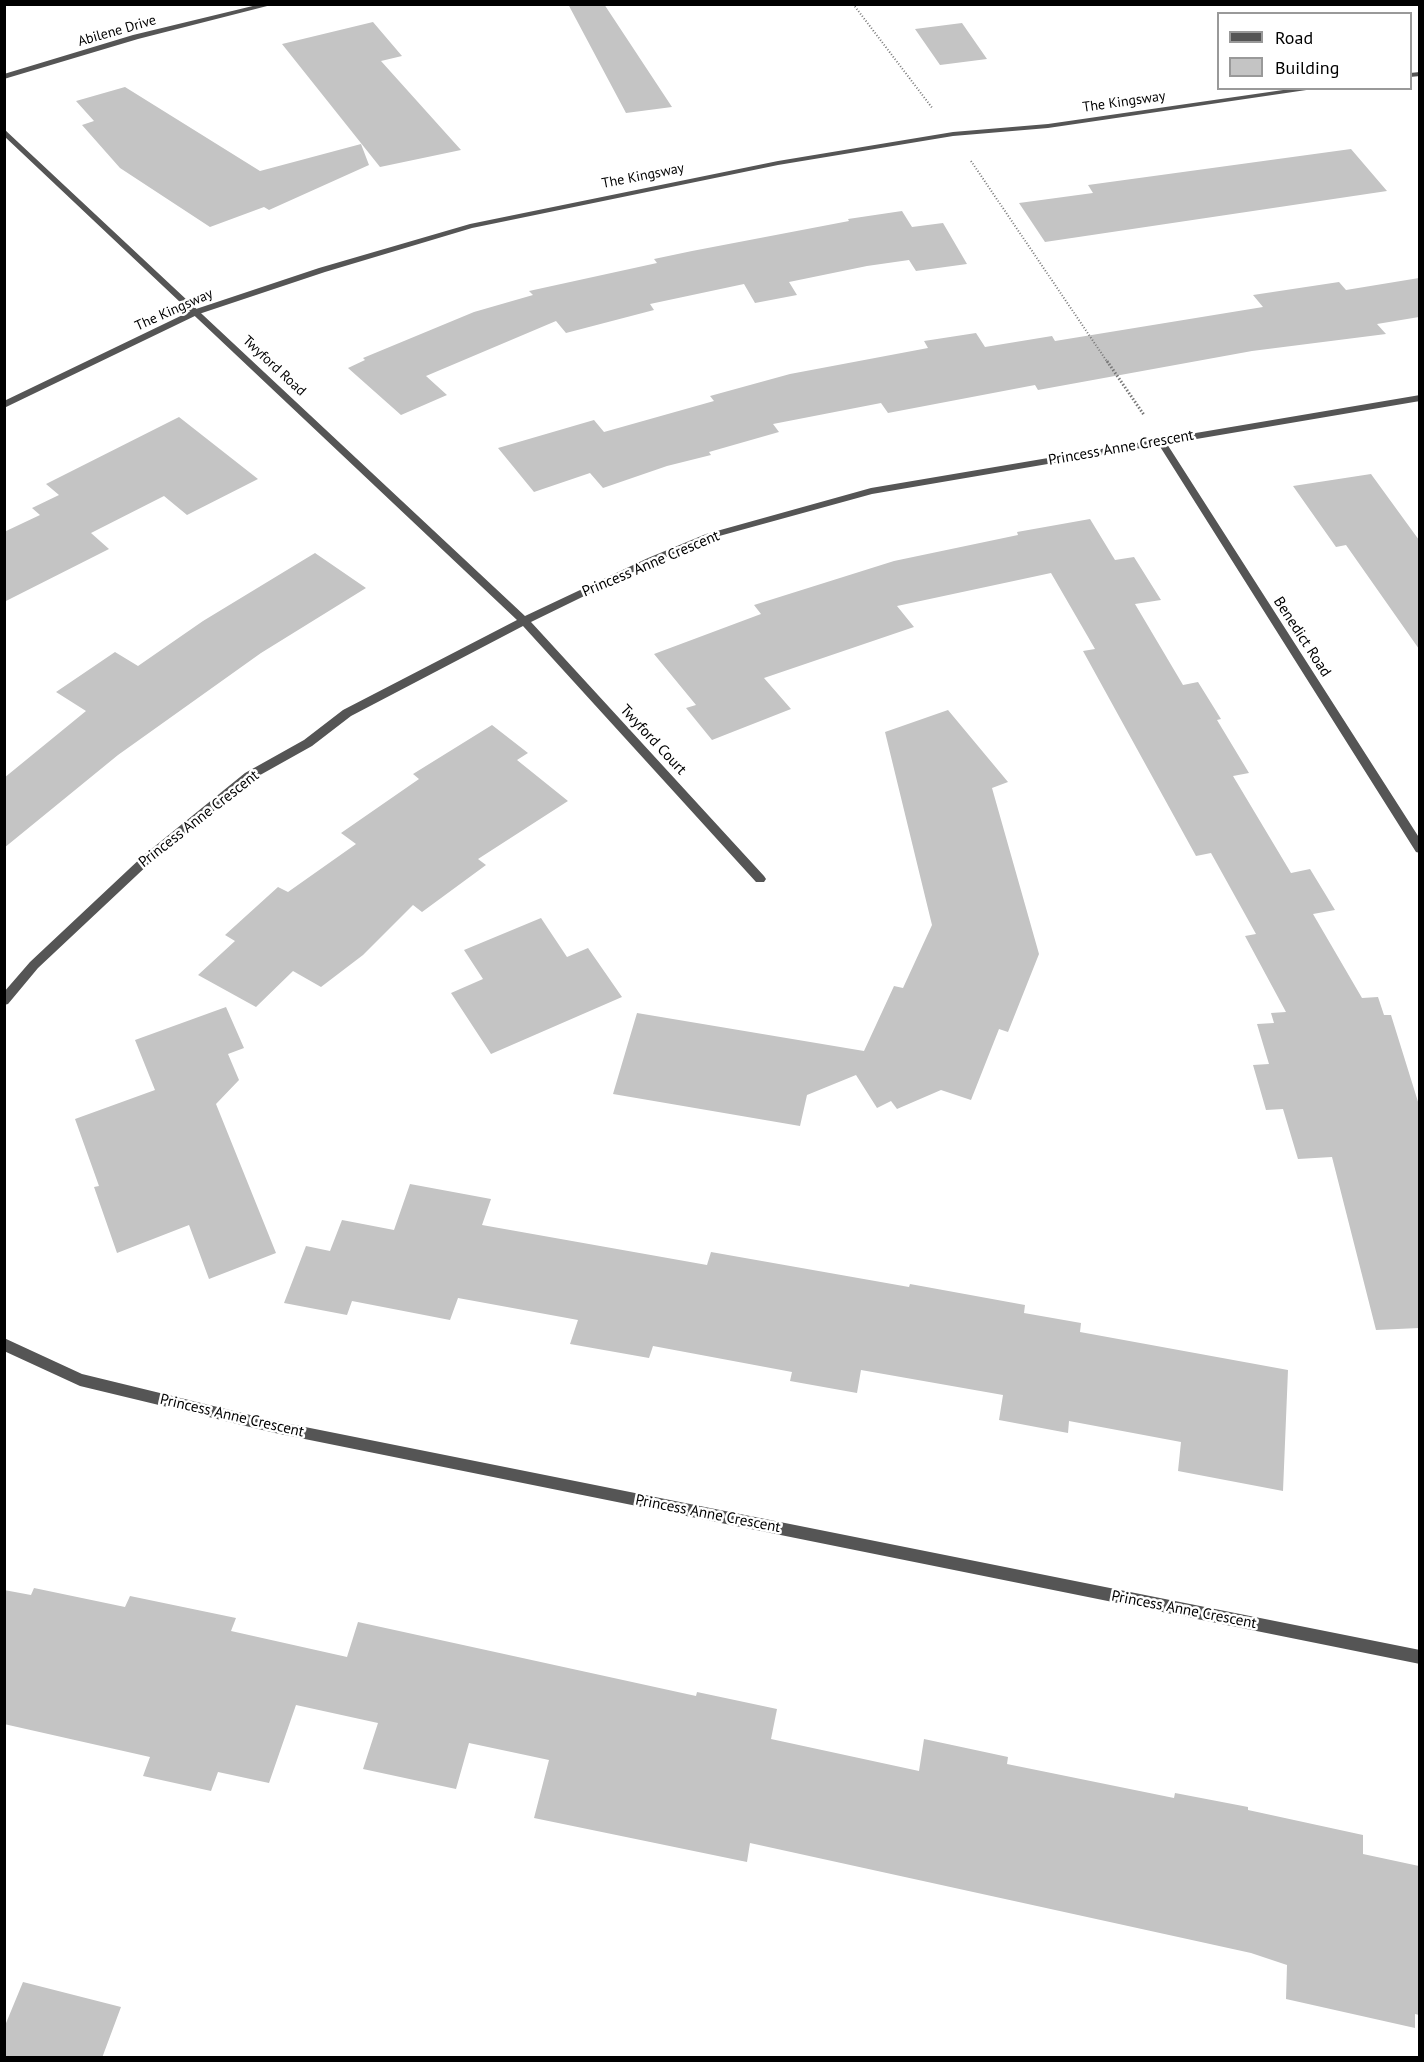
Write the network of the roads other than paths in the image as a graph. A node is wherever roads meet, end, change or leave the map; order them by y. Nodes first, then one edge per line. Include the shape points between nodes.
1 (272, 4) edge
2 (4, 77) edge
3 (1303, 90) edge
4 (4, 131) edge
5 (196, 312) junction
6 (1419, 398) edge
7 (4, 405) edge
8 (1161, 441) junction
9 (524, 621) junction
10 (1419, 849) edge
11 (760, 879) dead end
12 (4, 1001) edge
13 (4, 1344) edge
14 (1419, 1657) edge

1 - 2 street, Abilene Drive via 136,37
3 - 5 street, The Kingsway via 1048,126 953,134 778,163 470,226
4 - 5 street, Twyford Road
5 - 7 street, The Kingsway
5 - 9 street, Twyford Road
6 - 8 street, Princess Anne Crescent
8 - 9 street, Princess Anne Crescent via 871,491 788,513 709,536
8 - 10 street, Benedict Road
9 - 11 street, Twyford Court
9 - 12 street, Princess Anne Crescent via 347,713 308,743 249,776 148,858 34,965
13 - 14 street, Princess Anne Crescent via 80,1380 275,1427

